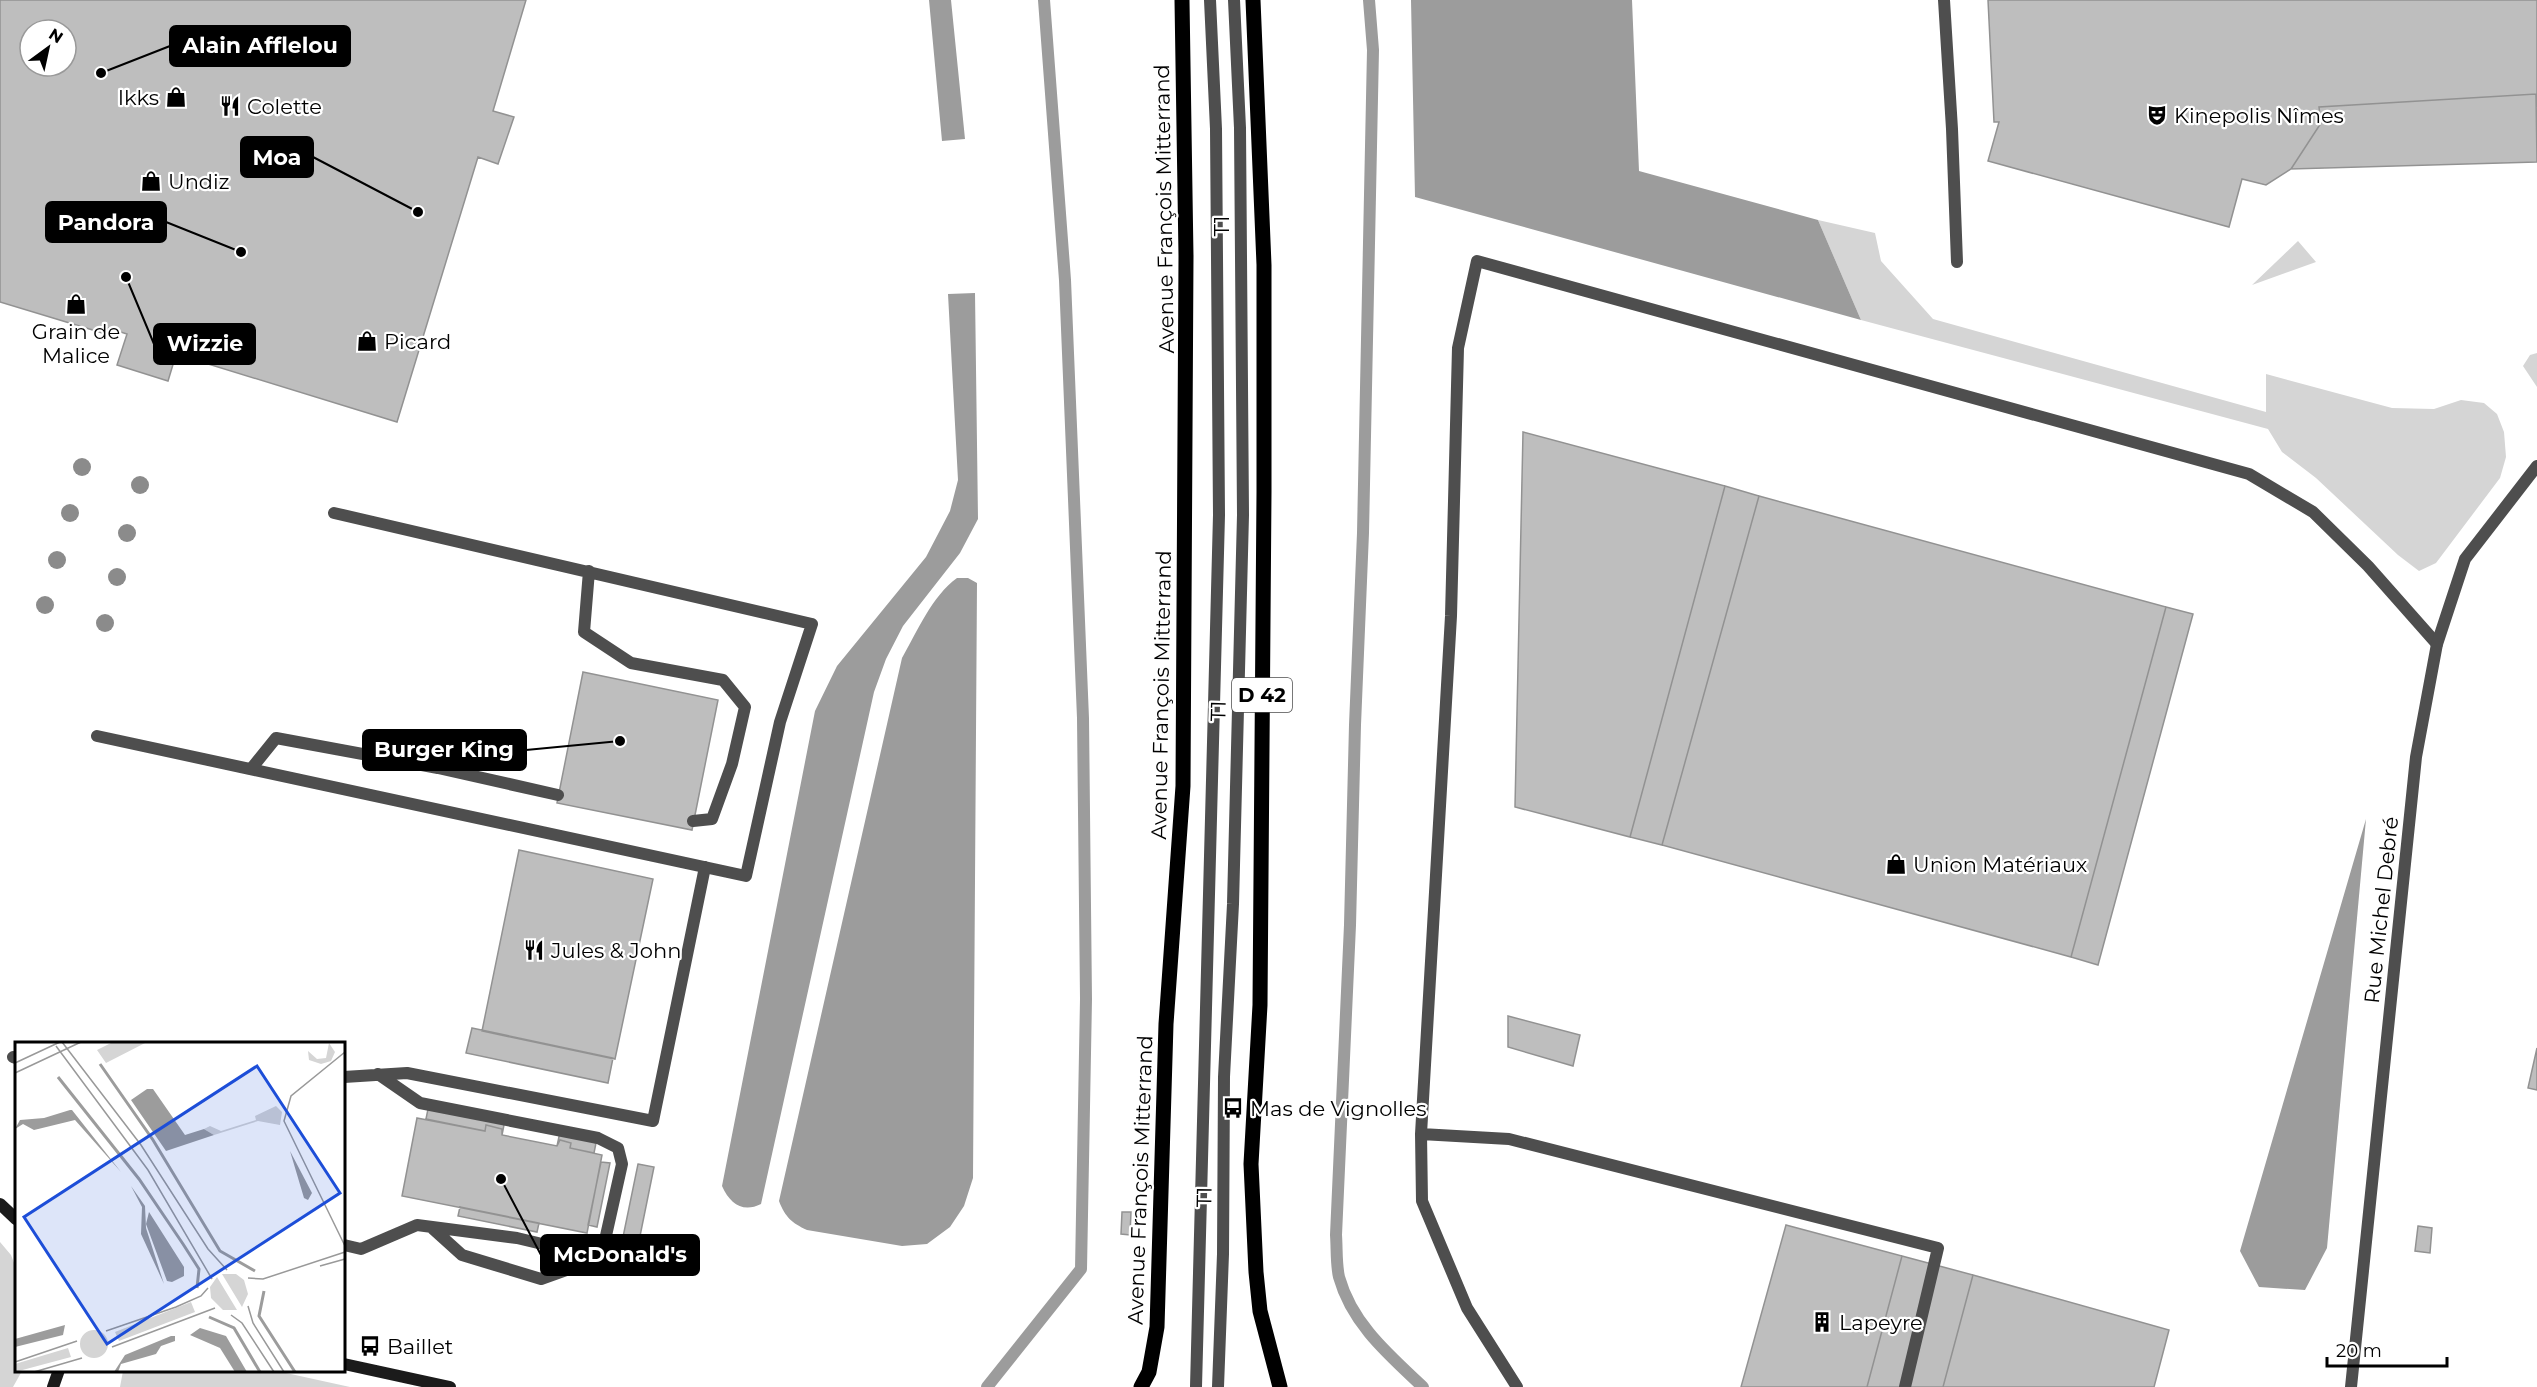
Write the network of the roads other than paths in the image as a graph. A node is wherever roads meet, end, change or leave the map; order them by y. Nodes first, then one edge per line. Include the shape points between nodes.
1 (1182, 0) edge
2 (1210, 0) edge
3 (1234, 0) edge
4 (1253, 0) edge
5 (1944, 0) edge
6 (1957, 262) dead end
7 (2537, 466) edge
8 (334, 513) dead end
9 (589, 571) junction
10 (2437, 644) junction
11 (97, 736) dead end
12 (250, 769) junction
13 (558, 795) dead end
14 (693, 821) dead end
15 (705, 867) junction
16 (378, 1074) junction
17 (345, 1077) edge
18 (1421, 1134) junction
19 (0, 1204) edge
20 (15, 1218) edge
21 (430, 1227) junction
22 (345, 1245) edge
23 (601, 1258) junction
24 (345, 1364) edge
25 (59, 1372) edge
26 (53, 1387) edge
27 (450, 1387) edge
28 (1141, 1387) edge
29 (1196, 1387) edge
30 (1218, 1387) edge
31 (1280, 1387) edge
32 (1517, 1387) edge
33 (1905, 1387) edge
34 (2351, 1387) edge

1 - 28 main road, Avenue François Mitterrand via 1186,256 1184,786 1166,1024 1158,1327 1149,1371
2 - 29 street, T1 / T1 via 1216,129 1219,515
3 - 30 street, T1 / T1 via 1240,128 1243,515
4 - 31 main road, D 42 via 1264,265 1264,504 1260,1005 1251,1164 1260,1311
5 - 6 street
7 - 10 street, Rue Michel Debré via 2465,559
8 - 9 street
9 - 14 street via 584,632 631,663 723,680 745,707 732,764 712,819
9 - 15 street via 812,624 780,722 746,876
10 - 18 street via 2368,566 2313,512 2249,474 1477,261 1458,348 1451,616
10 - 34 street, Rue Michel Debré via 2416,757
11 - 12 street
12 - 13 street via 276,738
12 - 15 street
15 - 16 street via 653,1121 407,1073
16 - 17 street
16 - 23 street via 420,1103 598,1138 618,1148 622,1164
18 - 32 street via 1422,1201 1467,1308
18 - 33 street via 1509,1139 1938,1248
19 - 20 main road
21 - 22 street via 417,1225 361,1249
21 - 23 street via 517,1238
21 - 23 street via 462,1255 541,1279
24 - 27 main road
25 - 26 main road

